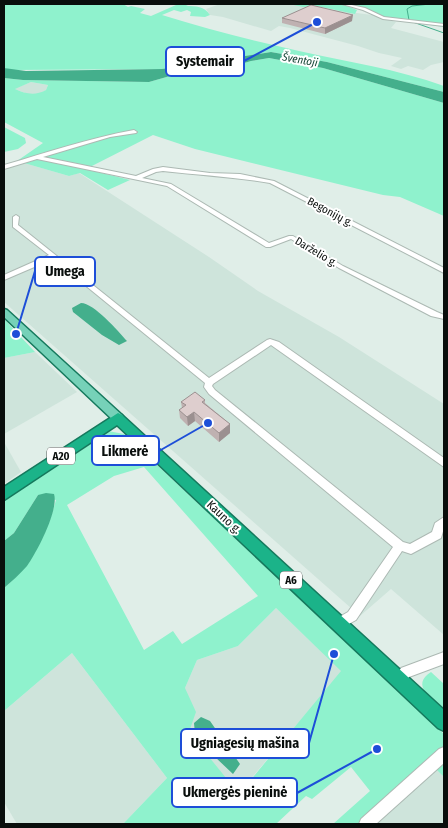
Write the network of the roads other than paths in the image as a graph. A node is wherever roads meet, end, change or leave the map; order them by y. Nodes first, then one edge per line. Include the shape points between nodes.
1 (344, 4) edge
2 (444, 25) edge
3 (134, 132) dead end
4 (35, 157) junction
5 (4, 166) edge
6 (137, 178) junction
7 (16, 217) dead end
8 (53, 256) junction
9 (444, 271) edge
10 (4, 278) edge
11 (4, 312) edge
12 (444, 317) edge
13 (209, 382) junction
14 (118, 418) junction
15 (444, 463) edge
16 (4, 494) edge
17 (444, 521) edge
18 (400, 546) junction
19 (338, 624) junction
20 (444, 658) edge
21 (399, 680) junction
22 (444, 722) edge
23 (444, 754) edge
24 (366, 824) edge

1 - 2 street via 384,18
3 - 4 street
4 - 5 street
4 - 6 street
6 - 9 street, Begonijų g. via 163,169 210,176 259,178 278,184
6 - 12 street, Darželio g. via 173,187 268,246 291,236 341,267
7 - 8 street via 15,226
8 - 10 street
8 - 13 street
11 - 14 main road, Kauno g. / A6
13 - 15 street via 270,342 276,344
13 - 18 street via 212,392
14 - 16 highway, A20
14 - 19 highway, Kauno g. / A6
17 - 18 street via 437,535 411,549
18 - 19 street via 352,616
19 - 21 highway, Kauno g. / A6
20 - 21 street via 405,672
21 - 22 highway, Kauno g. / A6
23 - 24 street

